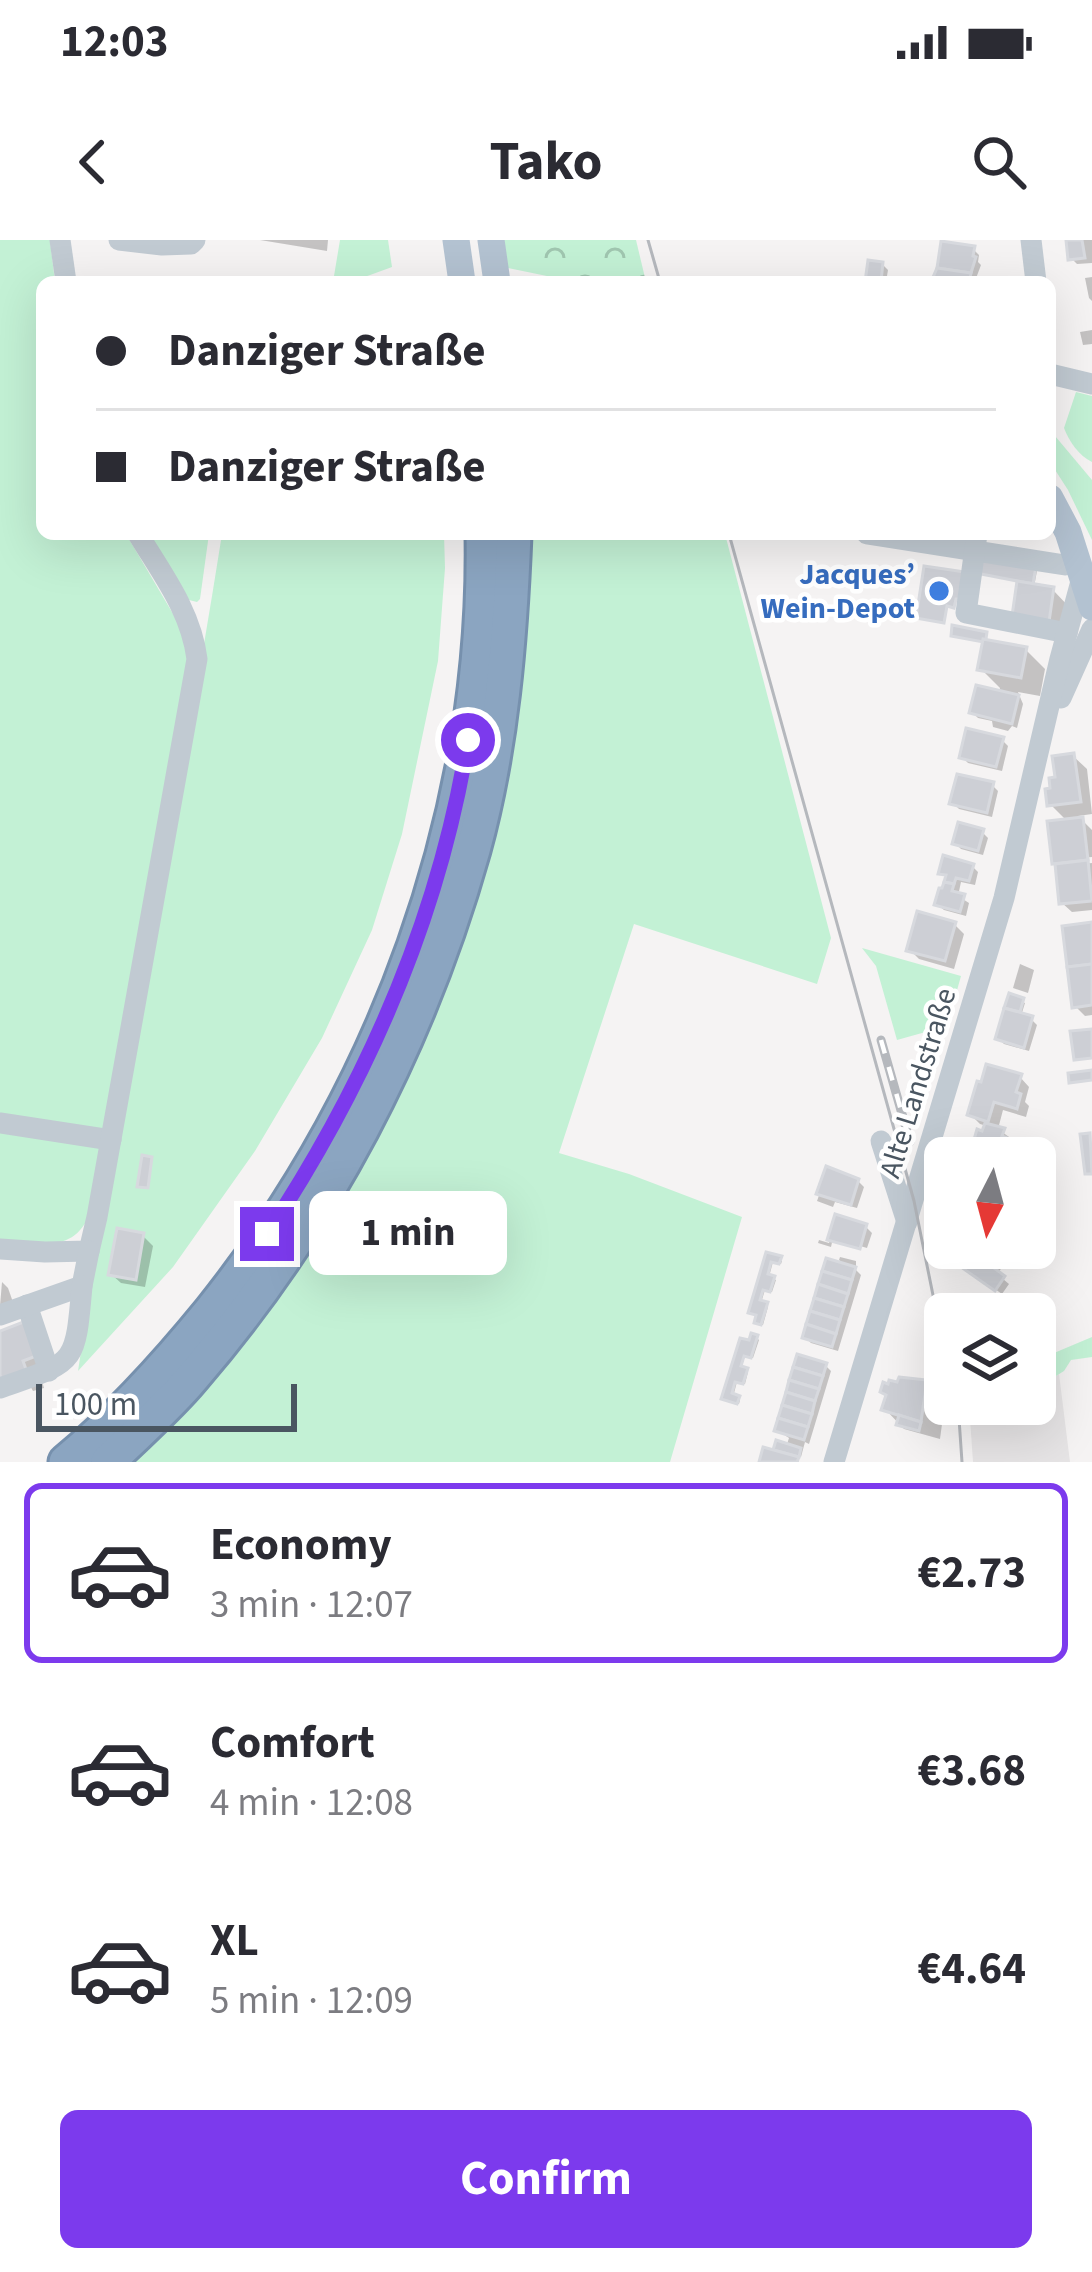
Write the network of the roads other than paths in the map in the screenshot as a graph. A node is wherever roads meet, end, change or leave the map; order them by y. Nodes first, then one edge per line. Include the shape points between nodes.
1 (60, 240) edge
2 (118, 240) edge
3 (194, 240) edge
4 (456, 240) edge
5 (491, 240) edge
6 (1031, 240) edge
7 (64, 276) edge
8 (461, 276) edge
9 (495, 276) edge
10 (1035, 276) edge
11 (1056, 376) edge
12 (1092, 384) edge
13 (1056, 509) edge
14 (141, 540) edge
15 (483, 540) edge
16 (514, 540) edge
17 (976, 542) edge
18 (1074, 569) junction
19 (1092, 608) edge
20 (1092, 629) edge
21 (1067, 633) junction
22 (1089, 689) dead end
23 (1064, 695) junction
24 (1047, 718) junction
25 (0, 1124) edge
26 (111, 1140) junction
27 (881, 1142) dead end
28 (908, 1222) junction
29 (0, 1249) edge
30 (88, 1251) junction
31 (82, 1286) junction
32 (27, 1305) junction
33 (0, 1315) edge
34 (49, 1370) junction
35 (0, 1388) edge
36 (66, 1462) edge
37 (108, 1462) edge
38 (834, 1462) edge

1 - 7 street
2 - 3 street
4 - 8 main road
5 - 9 main road
6 - 10 street
11 - 12 street
13 - 18 main road
14 - 26 street via 185,612 197,659
15 - 36 highway via 474,704 449,839 368,1060 244,1269 172,1359
16 - 37 highway via 500,709 474,848 392,1073 266,1285 191,1380
17 - 18 street
17 - 21 street via 966,614
18 - 19 main road
18 - 21 street, Alte Landstraße
20 - 23 street, Alte Landstraße
21 - 24 street, Alte Landstraße
22 - 23 street
23 - 24 street, Alte Landstraße
24 - 28 street, Alte Landstraße via 1004,898
25 - 26 street
26 - 30 street
27 - 28 street
28 - 38 street, Alte Landstraße
29 - 30 street
30 - 31 street
31 - 32 street
31 - 34 street via 74,1350
32 - 33 street
32 - 34 street
34 - 35 street

